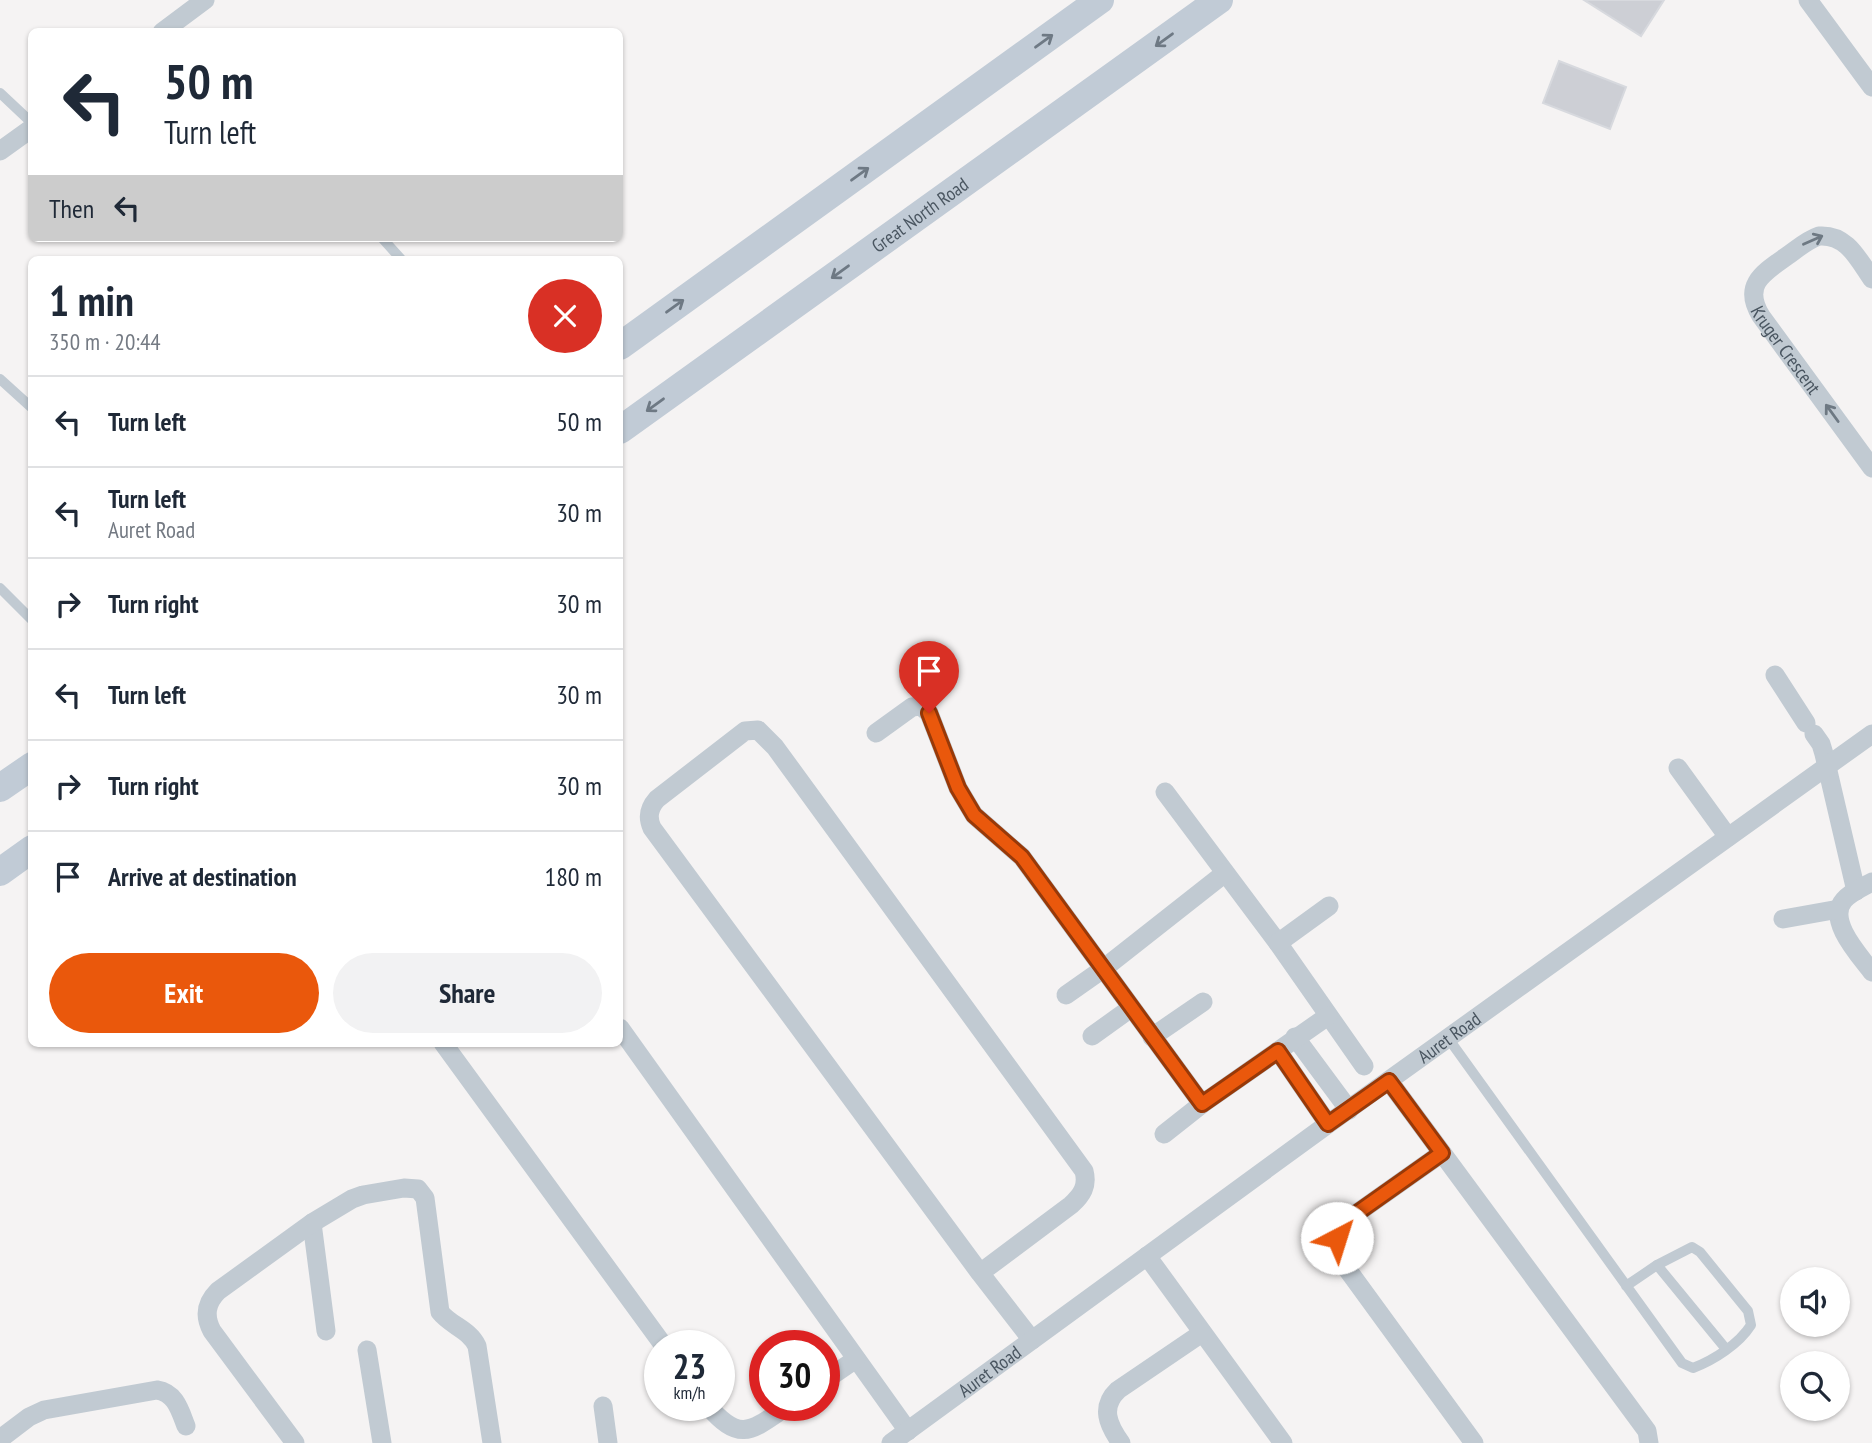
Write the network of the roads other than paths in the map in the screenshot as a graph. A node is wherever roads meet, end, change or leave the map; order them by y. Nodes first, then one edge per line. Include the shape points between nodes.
1 (205, 0) edge
2 (1100, 0) edge
3 (1219, 0) edge
4 (1808, 0) edge
5 (167, 28) edge
6 (1872, 87) edge
7 (0, 93) edge
8 (28, 121) edge
9 (28, 128) edge
10 (0, 150) edge
11 (386, 242) edge
12 (398, 256) edge
13 (1872, 279) edge
14 (623, 344) edge
15 (0, 379) edge
16 (28, 404) edge
17 (623, 428) edge
18 (1872, 468) edge
19 (0, 588) edge
20 (28, 616) edge
21 (1775, 675) dead end
22 (876, 733) dead end
23 (1872, 734) edge
24 (1827, 767) junction
25 (1678, 768) dead end
26 (28, 769) edge
27 (0, 788) edge
28 (1165, 792) dead end
29 (1728, 837) junction
30 (28, 852) edge
31 (0, 872) edge
32 (1225, 873) junction
33 (1864, 887) edge
34 (1329, 906) dead end
35 (1839, 909) junction
36 (1783, 919) dead end
37 (1278, 943) junction
38 (1102, 969) junction
39 (1872, 972) edge
40 (1066, 995) dead end
41 (1203, 1002) dead end
42 (1131, 1008) junction
43 (1328, 1016) junction
44 (623, 1032) edge
45 (1092, 1036) dead end
46 (1152, 1037) junction
47 (1295, 1037) junction
48 (1448, 1038) junction
49 (446, 1047) edge
50 (1278, 1051) junction
51 (1364, 1066) dead end
52 (1389, 1081) junction
53 (1202, 1104) junction
54 (1349, 1110) junction
55 (1328, 1124) junction
56 (1164, 1134) dead end
57 (1442, 1153) junction
58 (312, 1223) junction
59 (1147, 1256) junction
60 (1657, 1265) junction
61 (980, 1273) junction
62 (1626, 1286) junction
63 (651, 1330) edge
64 (326, 1331) dead end
65 (1202, 1333) junction
66 (1032, 1340) junction
67 (1726, 1349) junction
68 (367, 1350) dead end
69 (856, 1359) junction
70 (840, 1370) edge
71 (603, 1406) dead end
72 (719, 1421) edge
73 (766, 1421) edge
74 (186, 1426) dead end
75 (908, 1431) junction
76 (0, 1438) edge
77 (295, 1443) edge
78 (382, 1443) edge
79 (492, 1443) edge
80 (608, 1443) edge
81 (891, 1443) edge
82 (1121, 1443) edge
83 (1283, 1443) edge
84 (1474, 1443) edge
85 (1649, 1443) edge

1 - 5 street
14 -> 2 main road
3 -> 17 main road, Great North Road
4 - 6 street
7 - 8 lane
9 - 10 street
11 - 12 lane
18 -> 13 street, Kruger Crescent via 1761,316 1753,295 1764,272 1819,236 1841,239
15 - 16 lane
19 - 20 lane
21 - 24 street via 1821,744
22 - 38 street via 912,707 922,706 929,713 965,802 1022,857
23 - 24 street, Auret Road
24 - 29 street, Auret Road
24 - 33 street
25 - 29 street
26 - 27 main road
28 - 32 street
29 - 48 street, Auret Road
30 - 31 main road
32 - 37 street
32 - 38 street
33 - 35 street
34 - 37 street
35 - 36 street
35 - 39 street via 1846,936
37 - 43 street
38 - 40 street
38 - 42 street
41 - 46 street
42 - 45 street
42 - 46 street
43 - 47 street
43 - 51 street
44 - 69 street
46 - 53 street
47 - 50 street
47 - 54 street
48 - 52 street, Auret Road
48 - 62 lane
49 - 63 street
50 - 53 street
50 - 55 street
52 - 54 street, Auret Road
52 - 57 street
53 - 56 street
54 - 55 street, Auret Road
55 - 59 street, Auret Road
57 - 84 street via 1350,1218 1341,1226 1336,1242 1342,1262
57 - 85 street via 1647,1430
58 - 64 street
58 - 77 street via 218,1291 206,1310 212,1331
58 - 79 street via 363,1195 410,1188 423,1194 439,1307 477,1346
59 - 65 street
59 - 66 street, Auret Road
60 - 62 lane
60 - 67 lane
60 - 67 lane via 1692,1247 1708,1262 1748,1311 1751,1325
61 - 61 street via 650,824 650,810 657,799 745,731 763,733 775,747 1084,1171 1086,1185 1079,1198
61 - 66 street
62 - 67 lane via 1682,1363 1693,1368
65 - 82 street via 1114,1394 1106,1415
65 - 83 street
66 - 75 street, Auret Road
68 - 78 street
69 - 70 street
69 - 75 street
71 - 80 street
72 - 73 street via 736,1433
74 - 76 street via 174,1399 157,1390 44,1410
75 - 81 street, Auret Road

